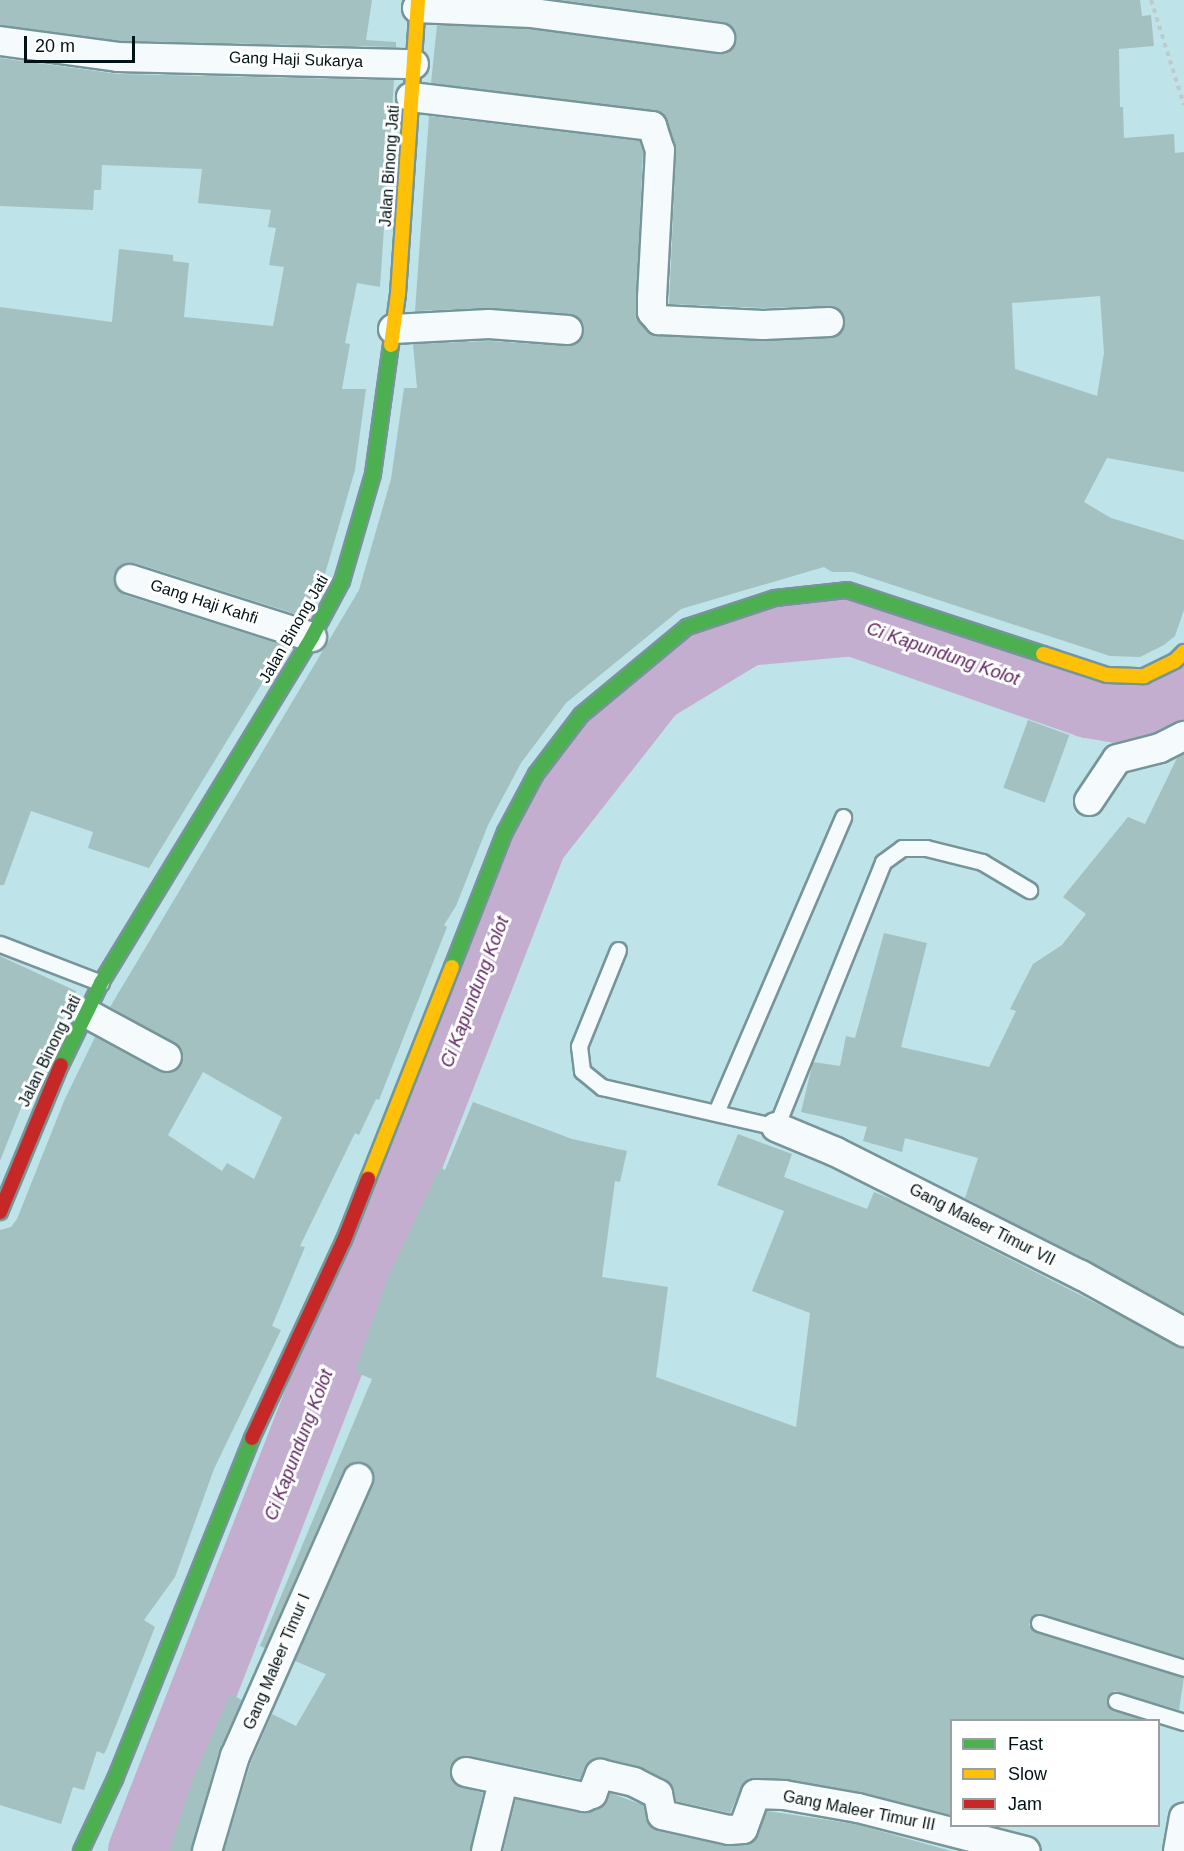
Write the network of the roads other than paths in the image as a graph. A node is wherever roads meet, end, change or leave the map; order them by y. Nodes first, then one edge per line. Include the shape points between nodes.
1 (417, 4) edge
2 (720, 38) dead end
3 (0, 41) edge
4 (414, 64) junction
5 (411, 97) junction
6 (829, 322) dead end
7 (393, 329) junction
8 (568, 330) dead end
9 (130, 579) dead end
10 (312, 637) junction
11 (1184, 652) edge
12 (1184, 736) edge
13 (1089, 801) dead end
14 (843, 817) dead end
15 (1029, 890) dead end
16 (0, 944) edge
17 (618, 950) dead end
18 (102, 983) junction
19 (86, 1013) junction
20 (167, 1058) dead end
21 (717, 1110) junction
22 (776, 1127) junction
23 (4, 1183) edge
24 (0, 1212) edge
25 (1184, 1332) edge
26 (358, 1478) dead end
27 (1039, 1623) dead end
28 (1184, 1668) edge
29 (1116, 1701) dead end
30 (1184, 1722) edge
31 (466, 1772) dead end
32 (503, 1782) junction
33 (81, 1851) edge
34 (207, 1851) edge
35 (486, 1851) edge
36 (1026, 1851) edge

1 - 2 street via 532,13
1 - 4 street, Jalan Binong Jati
3 - 4 street, Gang Haji Sukarya via 118,57
4 - 5 street, Jalan Binong Jati
5 - 6 street via 652,126 660,150 652,299 652,312 658,320 763,325
5 - 7 street, Jalan Binong Jati
7 - 8 street via 489,324
7 - 10 street, Jalan Binong Jati via 362,519 342,581
9 - 10 street, Gang Haji Kahfi
10 - 18 street, Jalan Binong Jati
11 - 33 street via 1175,661 1144,676 1107,675 847,590 810,592 775,598 687,627 580,715 536,774 505,832 344,1240 239,1465 115,1779
12 - 13 street via 1160,748 1116,759
14 - 21 lane
15 - 22 lane via 982,862 926,848 902,848 883,862
16 - 18 lane
17 - 21 lane via 579,1046 582,1071 602,1087
18 - 19 street, Jalan Binong Jati
19 - 20 street
19 - 23 street, Jalan Binong Jati
21 - 22 lane
22 - 25 street, Gang Maleer Timur VII via 836,1152 1081,1275
23 - 24 street, Jalan Binong Jati
26 - 34 street, Gang Maleer Timur I via 235,1756
27 - 28 lane
29 - 30 lane
31 - 32 street, Gang Maleer Timur III
32 - 35 street
32 - 36 street, Gang Maleer Timur III via 584,1797 592,1794 600,1774 634,1782 658,1794 662,1815 738,1831 745,1826 756,1794 773,1794 868,1810

